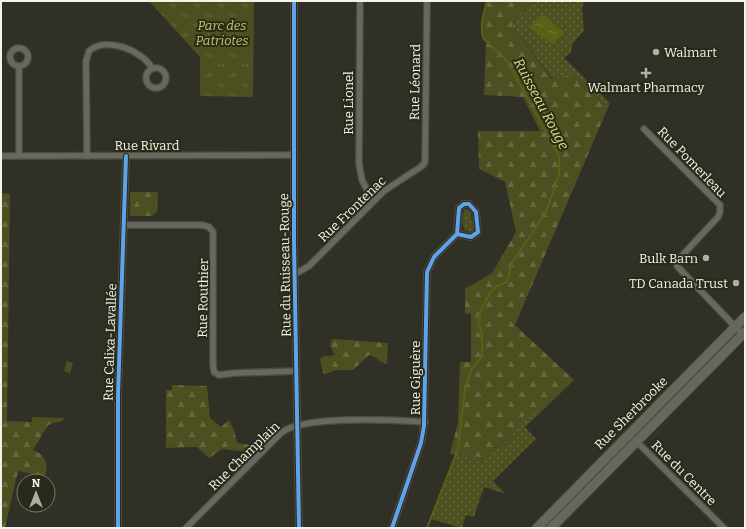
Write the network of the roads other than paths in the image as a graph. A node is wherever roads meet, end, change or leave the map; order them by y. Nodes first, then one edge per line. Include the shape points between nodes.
1 (294, 1) edge
2 (360, 1) edge
3 (427, 1) edge
4 (19, 66) dead end
5 (152, 68) dead end
6 (644, 129) dead end
7 (294, 155) junction
8 (1, 156) edge
9 (19, 156) junction
10 (87, 156) junction
11 (126, 156) junction
12 (425, 162) joint
13 (373, 201) junction
14 (124, 224) junction
15 (457, 234) junction
16 (295, 274) junction
17 (745, 317) edge
18 (735, 327) junction
19 (744, 335) edge
20 (296, 371) junction
21 (425, 422) junction
22 (298, 425) junction
23 (629, 434) junction
24 (637, 442) junction
25 (118, 528) edge
26 (186, 528) edge
27 (299, 528) edge
28 (392, 528) edge
29 (537, 528) edge
30 (551, 528) edge
31 (724, 528) edge

1 - 7 street, Rue du Ruisseau-Rouge
2 - 13 street, Rue Lionel via 359,164 362,180
3 - 12 street, Rue Léonard
4 - 9 street
5 - 10 street via 145,59 125,46 99,46 90,51 86,61
6 - 18 street, Rue Pomerleau via 720,205 718,217 678,260 677,266
7 - 11 street, Rue Rivard
7 - 16 street, Rue du Ruisseau-Rouge
8 - 9 street, Rue Rivard
9 - 10 street, Rue Rivard
10 - 11 street, Rue Rivard
11 - 14 street, Rue Calixa-Lavallée
12 - 13 street, Rue Frontenac
13 - 16 street, Rue Frontenac via 309,266
14 - 20 street, Rue Routhier via 202,225 209,227 213,232 212,364 215,374
14 - 25 street, Rue Calixa-Lavallée via 118,395
15 - 15 street via 459,208 469,204 476,212 478,232 471,237
15 - 21 street, Rue Giguère via 434,257 427,272
16 - 20 street, Rue du Ruisseau-Rouge
17 - 18 main road, Rue Sherbrooke
18 - 19 street, Rue Pomerleau
18 - 23 main road, Rue Sherbrooke
19 - 24 main road, Rue Sherbrooke
20 - 22 street, Rue du Ruisseau-Rouge
21 - 22 street, Rue Champlain via 356,420
21 - 28 street, Rue Giguère via 421,443
22 - 26 street, Rue Champlain via 291,426 281,433
22 - 27 street, Rue du Ruisseau-Rouge
23 - 24 street, Rue du Centre
23 - 29 main road, Rue Sherbrooke
24 - 30 main road, Rue Sherbrooke
24 - 31 street, Rue du Centre

